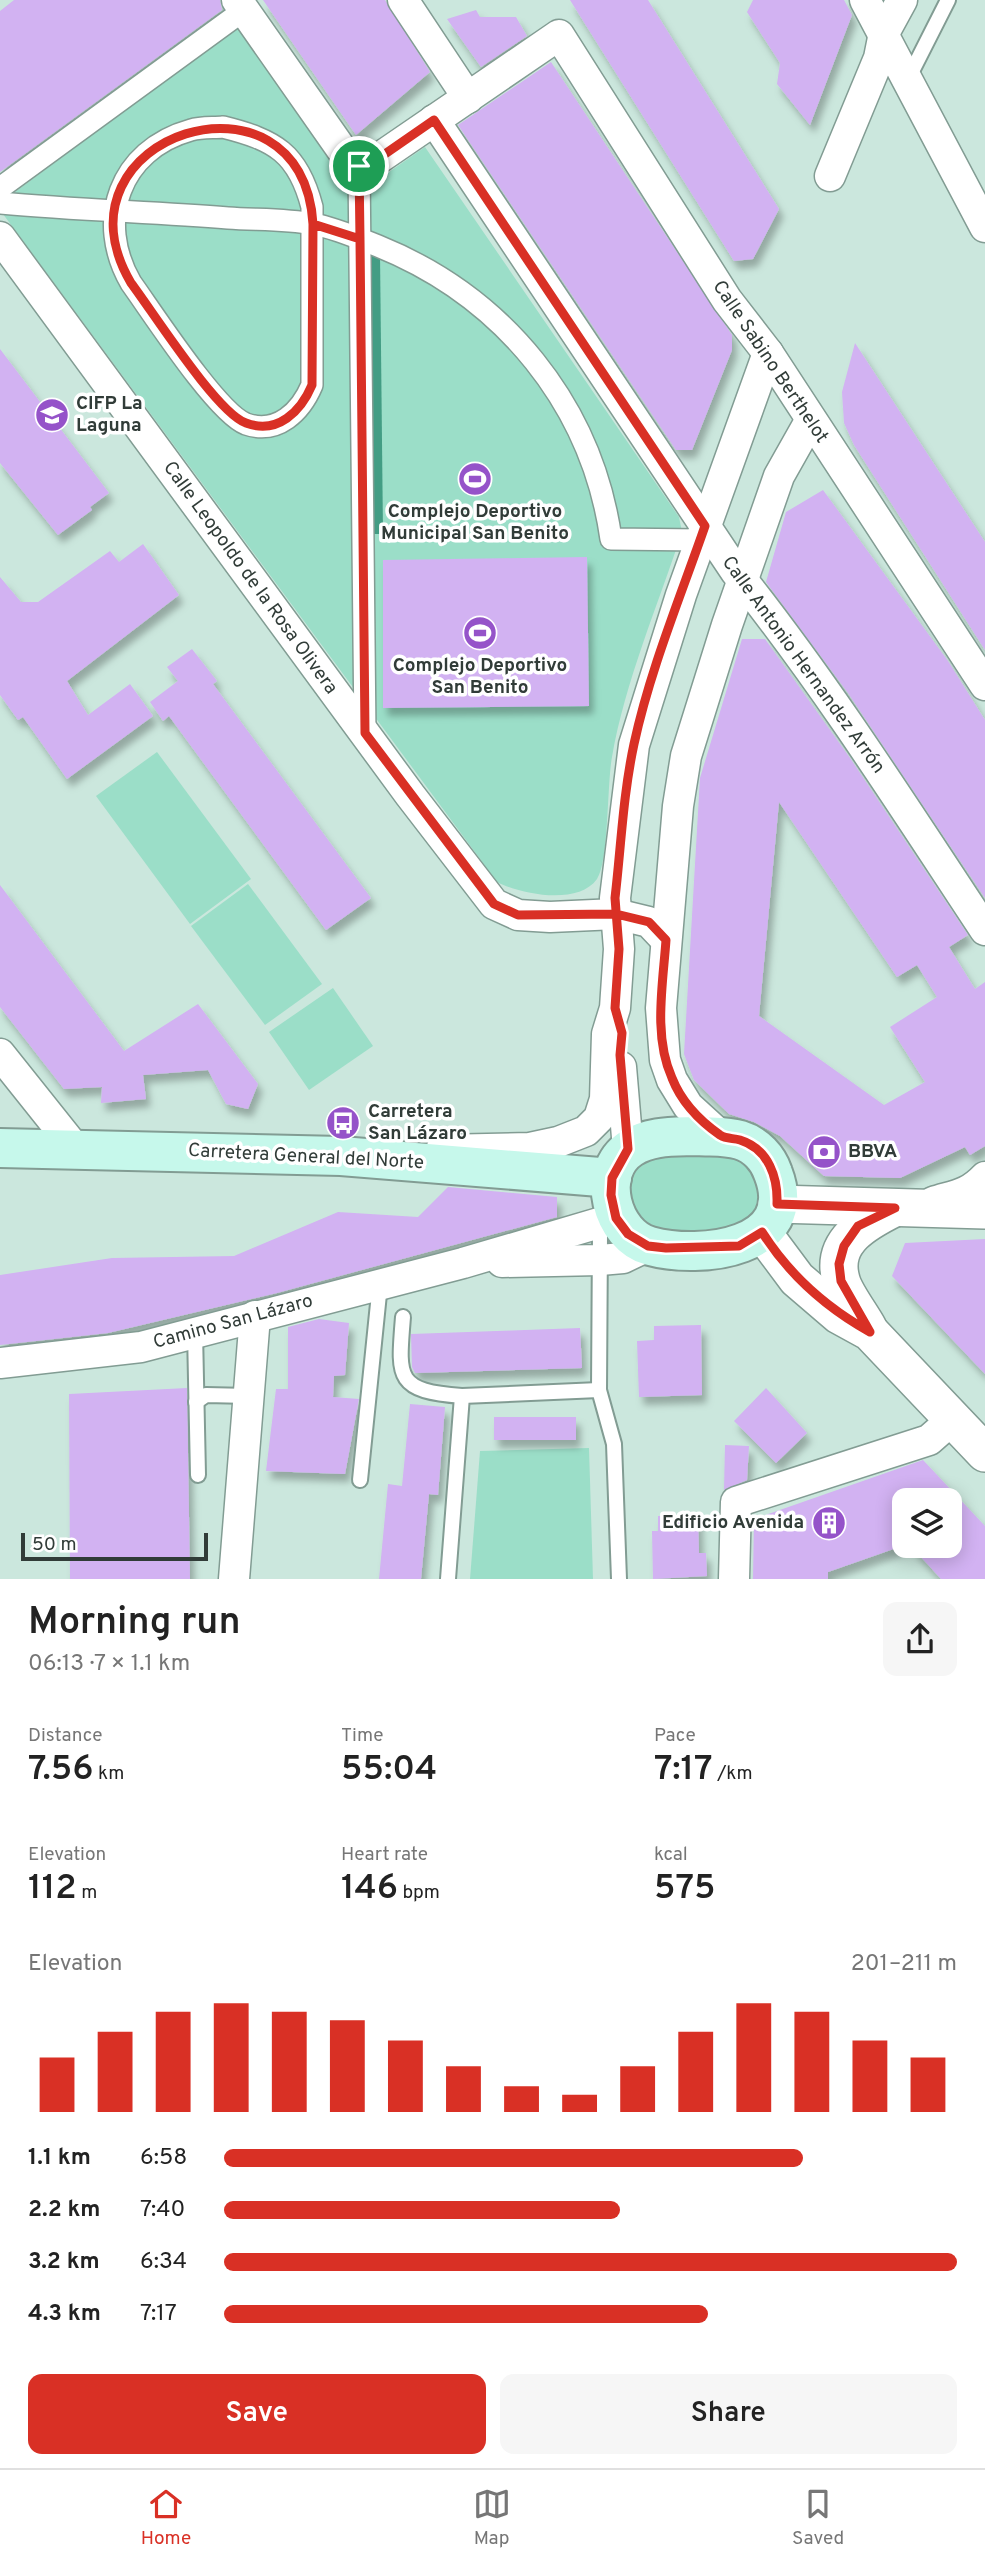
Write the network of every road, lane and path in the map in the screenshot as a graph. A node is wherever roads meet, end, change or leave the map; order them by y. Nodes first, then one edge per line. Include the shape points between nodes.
1 (403, 0) edge
2 (865, 0) edge
3 (902, 0) edge
4 (948, 0) edge
5 (240, 5) edge
6 (884, 33) junction
7 (906, 82) junction
8 (468, 98) junction
9 (434, 120) junction
10 (359, 166) junction
11 (830, 176) dead end
12 (0, 188) edge
13 (0, 203) edge
14 (113, 209) junction
15 (313, 224) junction
16 (985, 227) edge
17 (0, 237) edge
18 (360, 239) junction
19 (768, 353) junction
20 (810, 421) junction
21 (703, 533) junction
22 (743, 582) junction
23 (985, 685) edge
24 (365, 733) junction
25 (616, 914) junction
26 (985, 930) edge
27 (666, 940) junction
28 (615, 1008) junction
29 (0, 1054) edge
30 (722, 1137) junction
31 (0, 1148) edge
32 (75, 1148) junction
33 (400, 1161) junction
34 (620, 1164) junction
35 (985, 1177) edge
36 (907, 1207) junction
37 (985, 1210) edge
38 (770, 1218) junction
39 (606, 1221) junction
40 (648, 1246) junction
41 (600, 1261) junction
42 (463, 1263) junction
43 (380, 1283) junction
44 (255, 1316) junction
45 (403, 1317) dead end
46 (195, 1332) junction
47 (870, 1332) junction
48 (0, 1363) edge
49 (599, 1390) junction
50 (249, 1396) junction
51 (462, 1396) junction
52 (197, 1402) junction
53 (954, 1418) junction
54 (985, 1453) edge
55 (198, 1475) dead end
56 (360, 1480) dead end
57 (234, 1579) edge
58 (448, 1579) edge
59 (619, 1579) edge
60 (734, 1579) edge

1 - 8 street
2 - 6 street
3 - 6 street
4 - 7 lane
5 - 10 street via 349,160
5 - 12 street
6 - 7 street
6 - 11 street via 879,58
7 - 16 street
8 - 9 street
8 - 19 street, Calle Sabino Berthelot via 559,36 727,300
9 - 10 street via 369,165
9 - 21 street, Calle Antonio Hernandez Arrón
10 - 18 street
13 - 14 street
14 - 15 street
14 - 15 street via 131,170 151,149 191,130 223,127 260,136 291,157 306,185
14 - 15 street via 116,250 131,283 223,407 245,423 265,426 287,421 304,405 312,385
15 - 18 street
17 - 24 street, Calle Leopoldo de la Rosa Olivera
18 - 21 street via 414,261 454,285 512,333 548,375 579,427 606,499 611,539
18 - 24 street
19 - 20 street, Calle Sabino Berthelot
19 - 21 street
20 - 22 street via 779,476
20 - 23 street, Calle Sabino Berthelot
21 - 22 street, Calle Antonio Hernandez Arrón
21 - 25 street via 634,745
22 - 26 street, Calle Antonio Hernandez Arrón via 854,732
22 - 27 street via 686,756
24 - 25 street, Calle Leopoldo de la Rosa Olivera via 494,904 518,915
25 - 27 street, Calle Leopoldo de la Rosa Olivera via 649,922
25 - 28 street
27 - 30 street via 661,1008 665,1060 688,1107
28 - 33 street via 607,1034 605,1098 599,1118 586,1131 530,1148 444,1149
28 - 34 street via 622,1033
29 - 32 street
30 - 34 main road via 648,1139
30 - 38 main road via 758,1149 770,1164 778,1184
31 - 32 main road, Carretera General del Norte
32 - 33 main road, Carretera General del Norte
33 - 34 main road, Carretera General del Norte
34 - 39 main road
35 - 36 street via 959,1197
36 - 37 street
36 - 38 street
36 - 47 street via 858,1226 844,1246 841,1281
38 - 40 main road via 739,1246
38 - 47 street via 797,1279 839,1315
39 - 40 main road
39 - 41 lane
39 - 42 street, Camino San Lázaro
40 - 41 street, Camino San Lázaro via 623,1258
41 - 42 street, Camino San Lázaro
41 - 49 lane
42 - 43 street, Camino San Lázaro
43 - 44 street, Camino San Lázaro
43 - 56 lane
44 - 46 street, Camino San Lázaro
44 - 50 street
45 - 51 lane via 399,1364 407,1380 430,1394
46 - 48 street, Camino San Lázaro via 141,1347
46 - 52 lane
47 - 53 street
49 - 51 lane
49 - 59 lane via 614,1444
50 - 52 lane via 206,1395
50 - 57 street
51 - 58 lane
52 - 55 lane
53 - 54 street
53 - 60 street via 929,1440 736,1502

